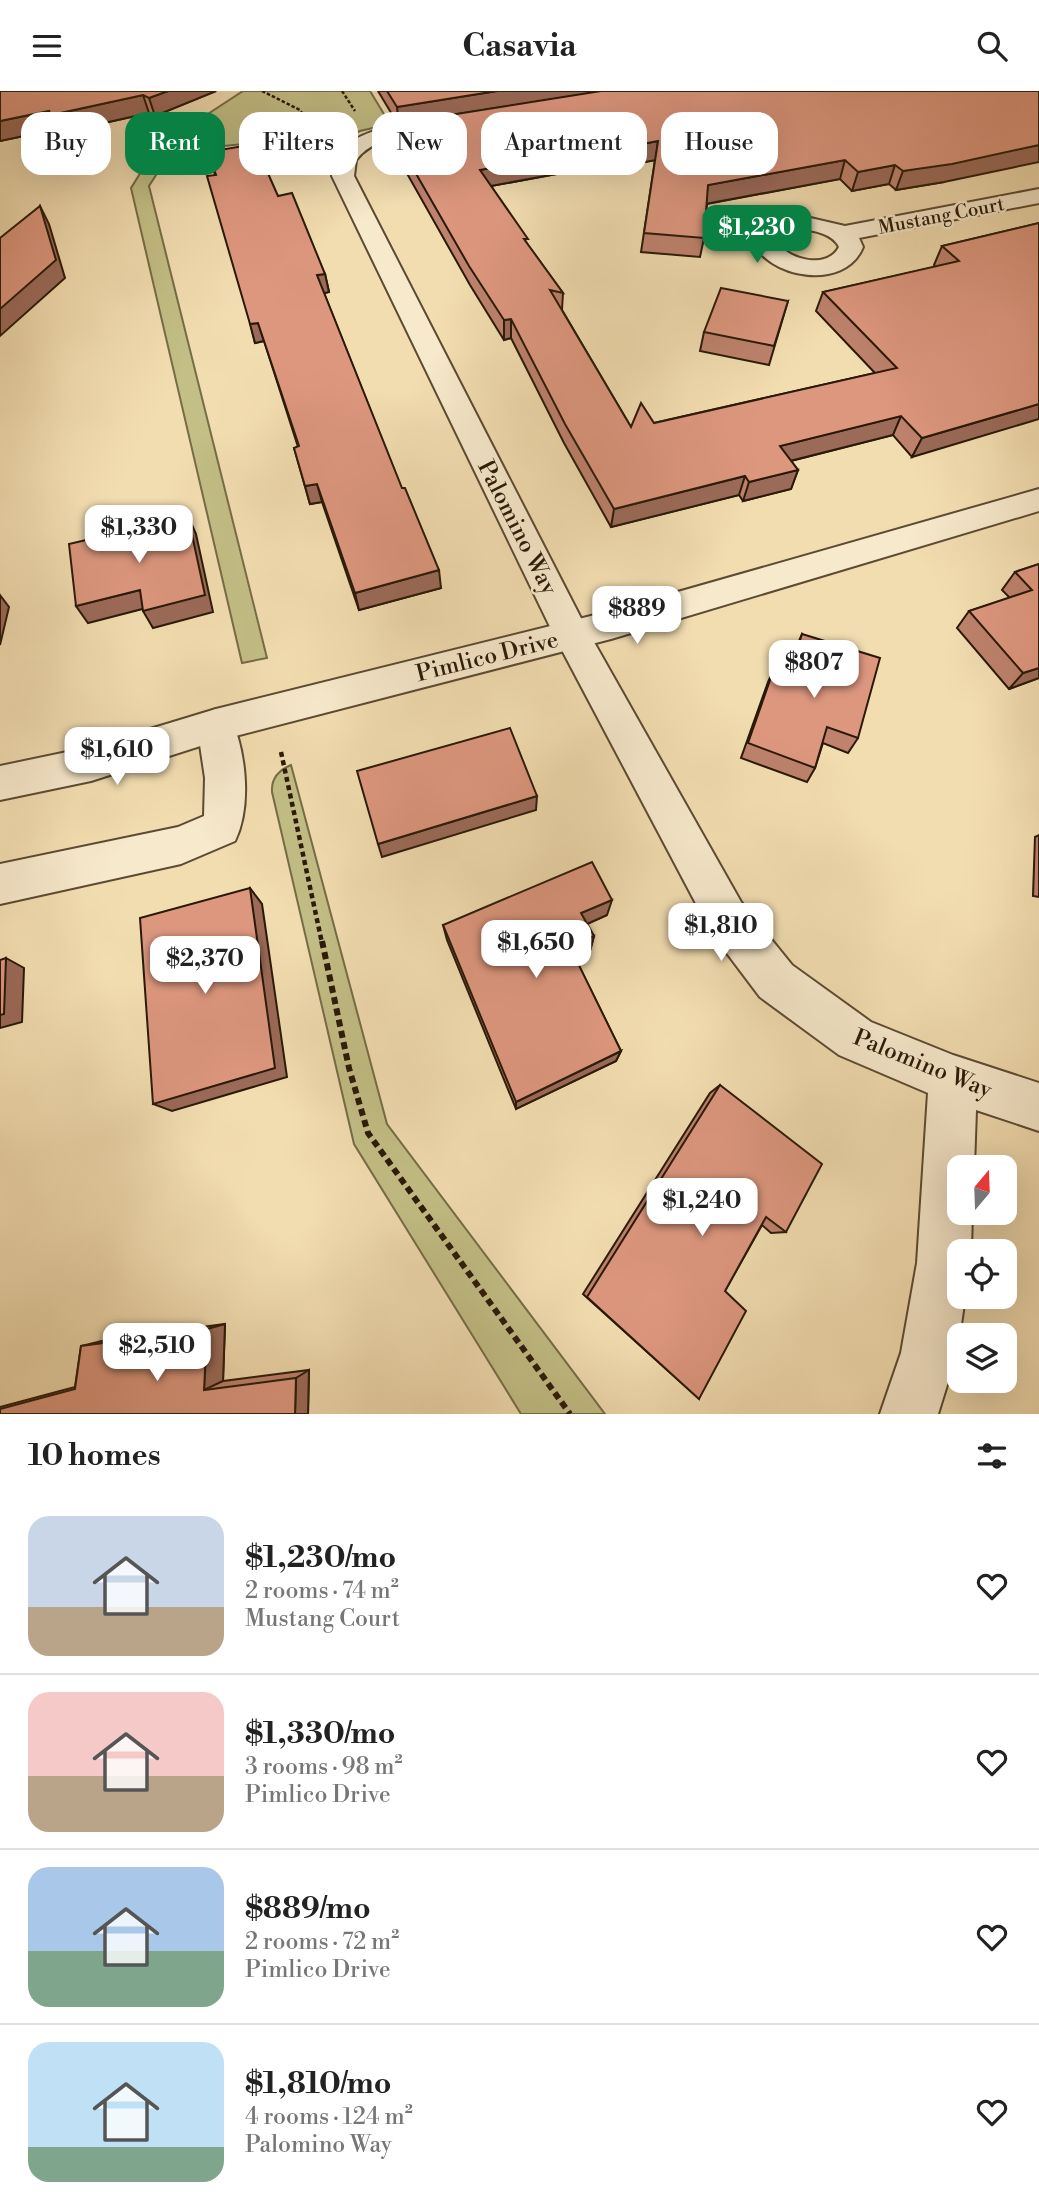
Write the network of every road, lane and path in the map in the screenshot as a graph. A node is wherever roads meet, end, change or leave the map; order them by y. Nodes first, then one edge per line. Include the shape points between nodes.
1 (262, 91) edge
2 (303, 112) edge
3 (478, 121) edge
4 (1039, 196) edge
5 (842, 235) dead end
6 (1039, 501) edge
7 (572, 635) junction
8 (216, 725) junction
9 (281, 751) dead end
10 (0, 783) edge
11 (0, 884) edge
12 (953, 1079) junction
13 (1039, 1107) edge
14 (570, 1414) edge
15 (909, 1414) edge

1 - 2 path
3 - 7 street, Palomino Way via 373,138 345,159 343,176
4 - 5 street, Mustang Court
6 - 7 street, Pimlico Drive
7 - 8 street, Pimlico Drive
7 - 12 street, Palomino Way via 717,905 776,981 855,1039
8 - 10 street, Pimlico Drive via 91,764
8 - 11 street via 226,803 221,828 181,845
9 - 14 path via 349,1068 368,1133
12 - 13 street, Palomino Way
12 - 15 street via 944,1263 929,1353

